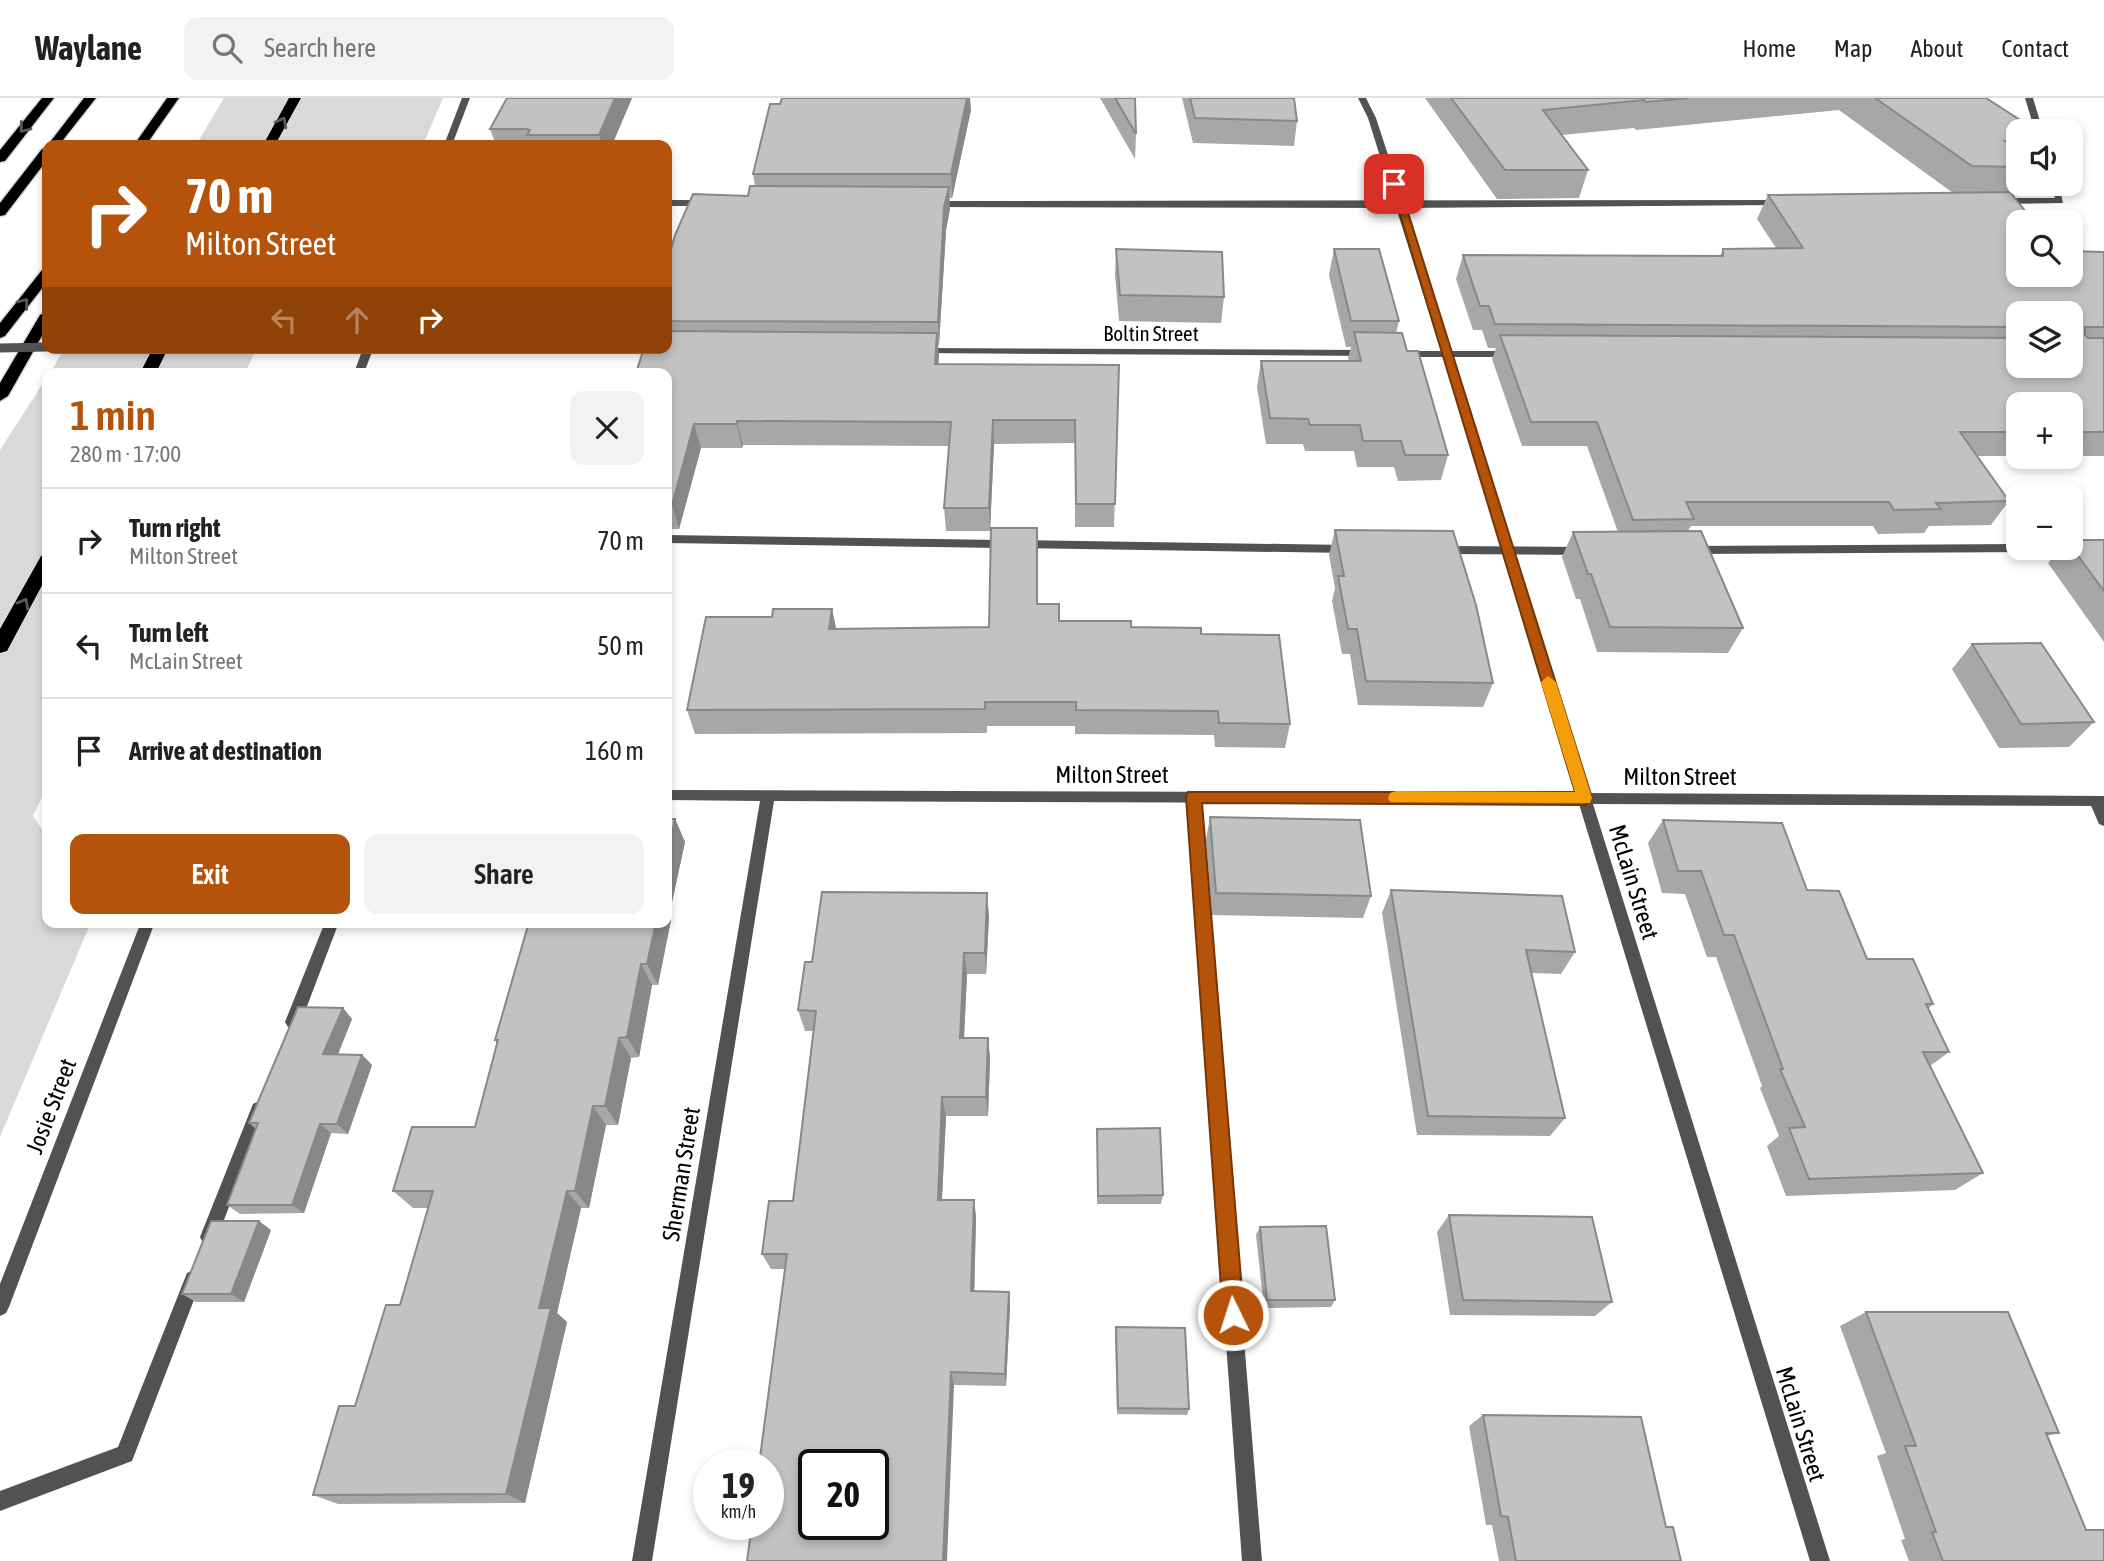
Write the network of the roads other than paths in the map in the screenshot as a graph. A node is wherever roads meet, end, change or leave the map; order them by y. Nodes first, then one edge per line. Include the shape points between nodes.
1 (48, 98) edge
2 (90, 98) edge
3 (174, 98) edge
4 (295, 98) edge
5 (466, 98) edge
6 (1362, 98) edge
7 (2029, 98) edge
8 (2035, 119) edge
9 (57, 140) edge
10 (144, 140) edge
11 (150, 140) edge
12 (272, 140) edge
13 (450, 140) edge
14 (0, 158) edge
15 (42, 158) edge
16 (2059, 196) edge
17 (1992, 201) edge
18 (1799, 202) edge
19 (672, 203) edge
20 (722, 203) edge
21 (916, 204) edge
22 (1401, 205) junction
23 (0, 212) edge
24 (42, 279) edge
25 (42, 324) edge
26 (0, 333) edge
27 (42, 347) edge
28 (0, 348) edge
29 (907, 351) edge
30 (1377, 354) edge
31 (1391, 354) edge
32 (1446, 354) junction
33 (1530, 354) edge
34 (0, 396) edge
35 (672, 539) edge
36 (2006, 548) edge
37 (1356, 549) edge
38 (1425, 550) edge
39 (1673, 550) edge
40 (1508, 551) junction
41 (1590, 551) edge
42 (42, 569) edge
43 (0, 646) edge
44 (672, 795) edge
45 (768, 795) junction
46 (1194, 797) junction
47 (1585, 798) junction
48 (2100, 801) edge
49 (2104, 820) edge
50 (146, 928) edge
51 (330, 928) edge
52 (286, 1039) edge
53 (266, 1091) edge
54 (0, 1307) edge
55 (0, 1501) edge
56 (642, 1561) edge
57 (1252, 1561) edge
58 (1820, 1561) edge

1 -> 14 highway
2 - 9 highway
3 - 10 highway
3 - 11 highway
12 -> 4 highway
5 - 13 street
6 - 22 street, McLain Street
7 - 8 street
15 - 23 highway
16 - 17 street via 2060,201
18 - 22 street
19 - 20 street
21 - 22 street
22 - 32 street, McLain Street
26 -> 24 highway
25 - 34 highway
27 - 28 street, bridge
29 - 30 street, Boltin Street
31 - 32 street
32 - 33 street
32 - 40 street, McLain Street
35 - 37 street
36 - 39 street
38 - 40 street
40 - 41 street
40 - 47 street, McLain Street
43 -> 42 highway
44 - 45 street, Milton Street
45 - 46 street, Milton Street
45 - 56 street, Sherman Street
46 - 47 street, Milton Street
46 - 57 street
47 - 48 street, Milton Street
47 - 58 street, McLain Street
48 - 49 street
50 - 54 street, Josie Street
51 - 52 street
53 - 55 street via 125,1454

